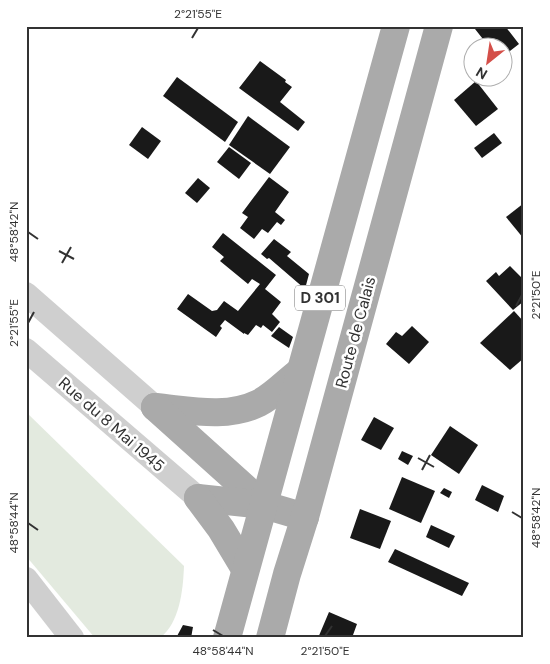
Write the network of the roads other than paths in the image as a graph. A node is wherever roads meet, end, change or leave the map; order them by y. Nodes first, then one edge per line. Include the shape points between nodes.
1 (396, 26) edge
2 (439, 26) edge
3 (26, 294) edge
4 (26, 350) edge
5 (299, 372) junction
6 (155, 407) junction
7 (198, 498) junction
8 (264, 505) junction
9 (305, 517) junction
10 (245, 570) junction
11 (26, 578) edge
12 (72, 638) edge
13 (227, 638) edge
14 (270, 638) edge

1 - 5 main road, D 301
2 - 9 main road, Route de Calais / D 301
3 - 6 street
4 - 7 street, Rue du 8 Mai 1945
5 - 6 main road via 260,403 239,410 214,413
5 - 8 main road, D 301
6 - 8 main road
7 - 8 main road
7 - 10 main road
8 - 9 main road
8 - 10 main road, D 301
9 - 14 main road, Route de Calais / D 301
10 - 13 main road, D 301
11 - 12 street

